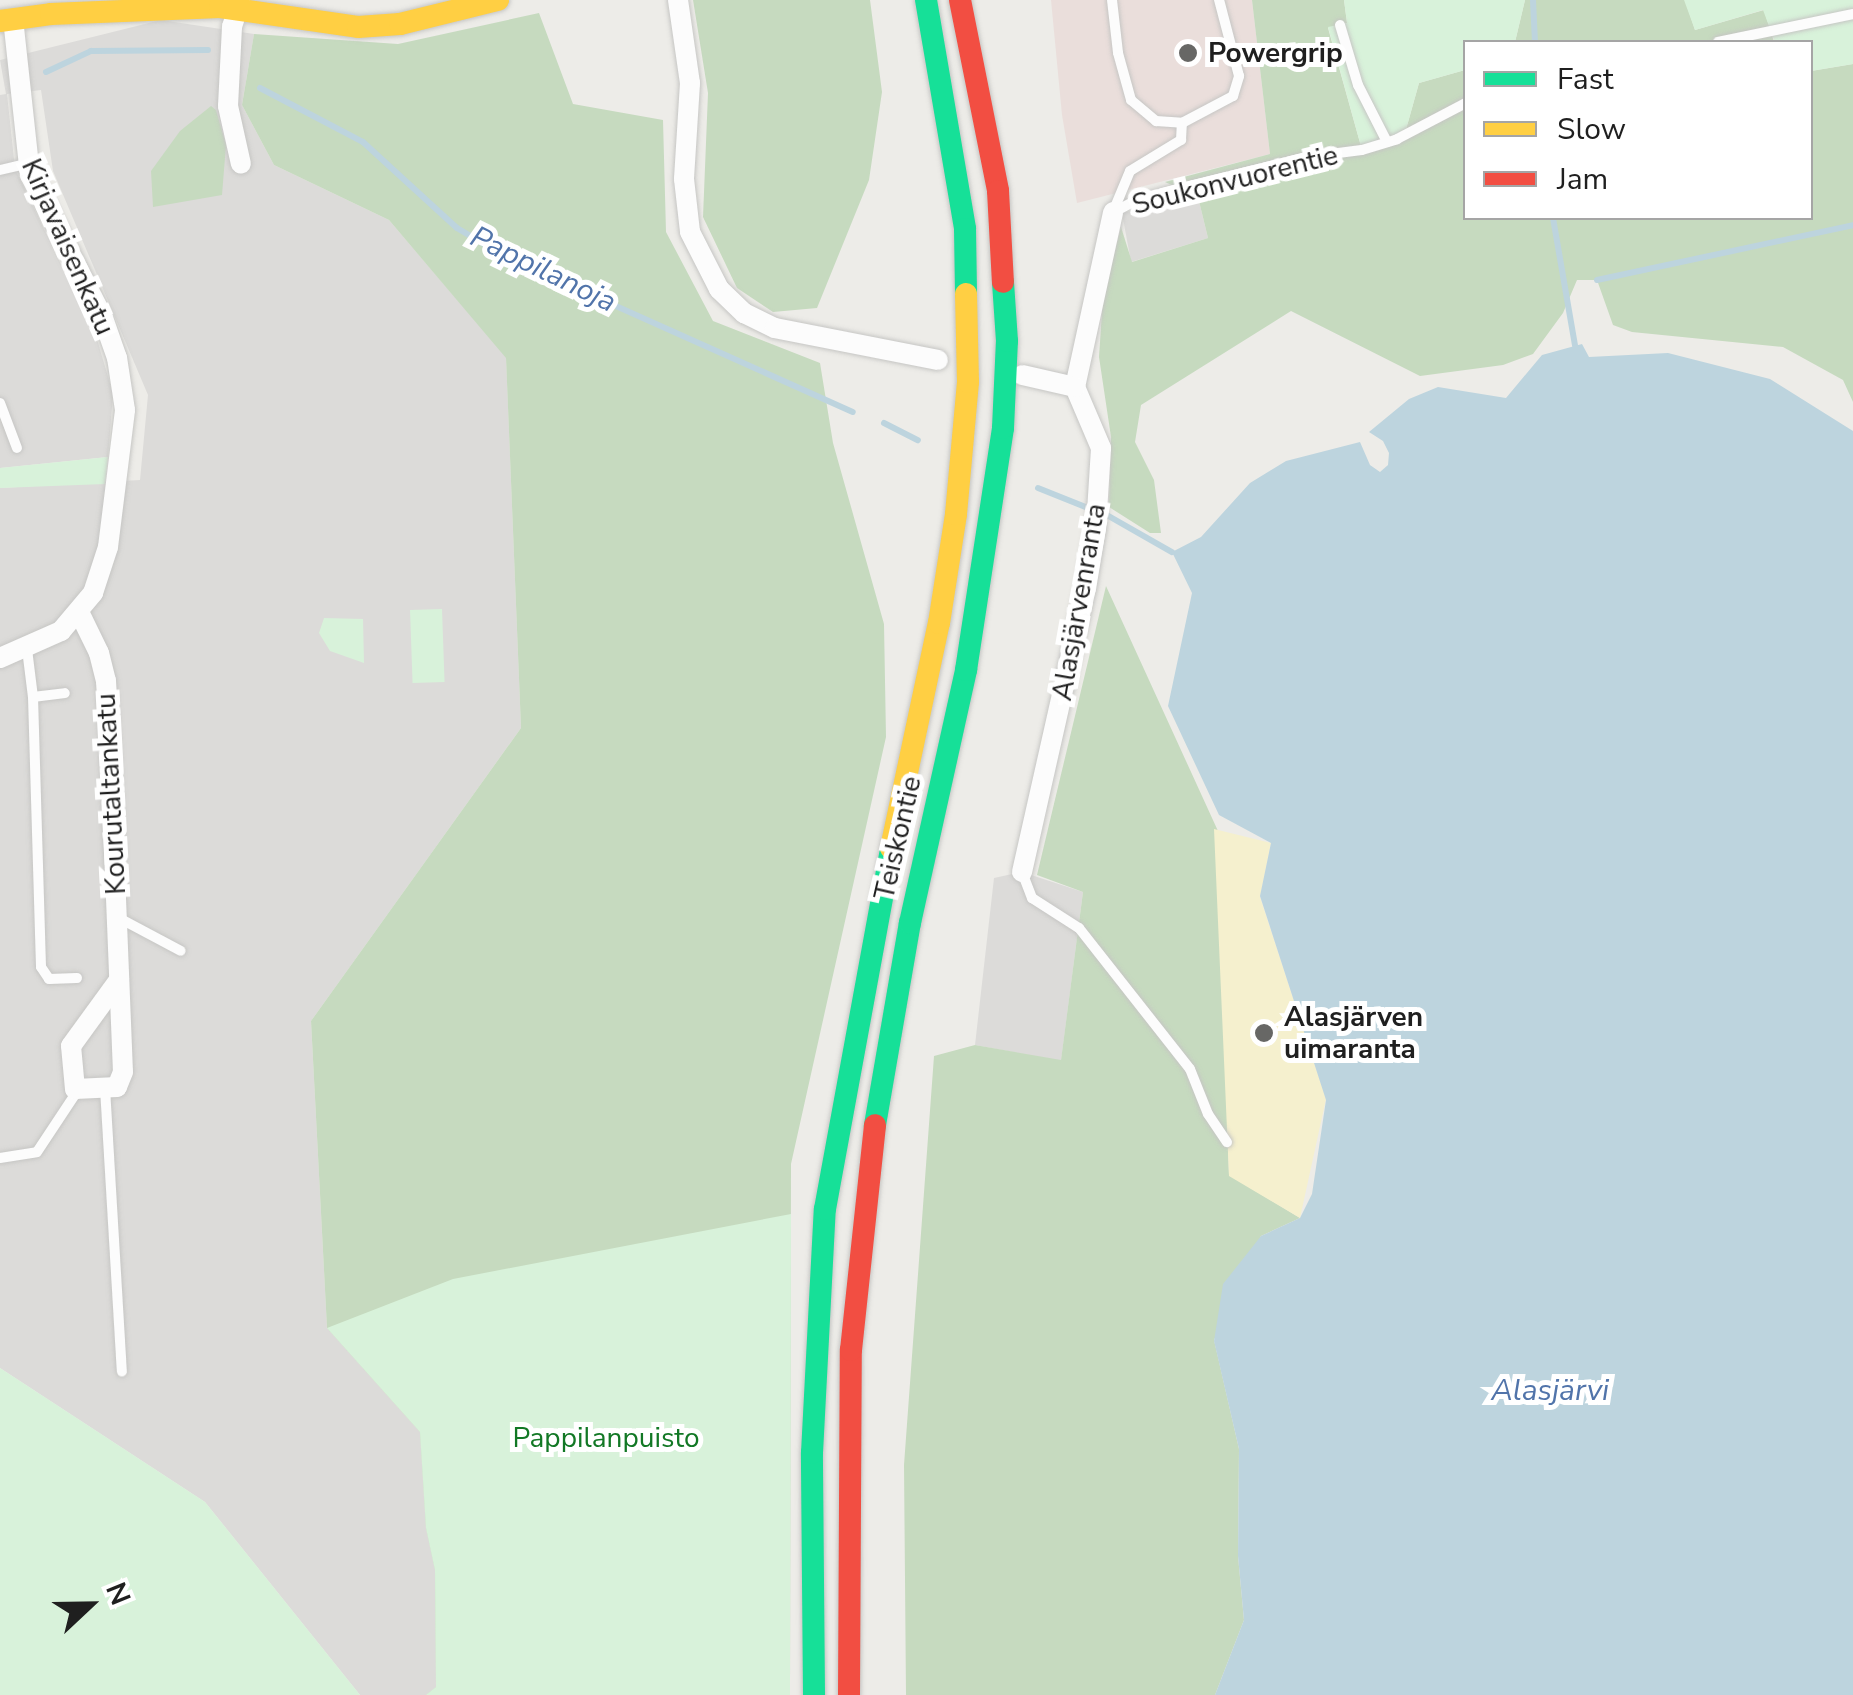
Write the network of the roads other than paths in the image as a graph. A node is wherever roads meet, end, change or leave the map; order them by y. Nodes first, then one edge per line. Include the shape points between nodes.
1 (498, 0) edge
2 (678, 0) edge
3 (926, 0) edge
4 (960, 0) edge
5 (980, 0) edge
6 (1112, 0) edge
7 (1218, 0) edge
8 (239, 5) edge
9 (1853, 14) edge
10 (6, 20) edge
11 (1340, 25) dead end
12 (1728, 40) edge
13 (1463, 104) edge
14 (1182, 122) junction
15 (1386, 142) junction
16 (26, 164) junction
17 (241, 164) dead end
18 (0, 170) edge
19 (998, 191) junction
20 (1113, 212) junction
21 (938, 360) dead end
22 (1022, 375) dead end
23 (1075, 386) junction
24 (0, 403) edge
25 (17, 448) dead end
26 (80, 614) junction
27 (27, 649) junction
28 (0, 658) edge
29 (65, 693) dead end
30 (32, 697) junction
31 (1022, 872) joint
32 (117, 917) junction
33 (181, 950) dead end
34 (77, 978) dead end
35 (119, 980) junction
36 (106, 1088) junction
37 (78, 1090) junction
38 (1228, 1142) dead end
39 (0, 1158) edge
40 (122, 1371) dead end
41 (814, 1695) edge
42 (849, 1695) edge

1 - 8 main road via 400,24 358,27
2 - 21 street via 690,83 684,179 690,232 719,289 776,328
3 - 41 main road, Teiskontie via 965,229 968,382 939,623 874,925 825,1209 812,1453
4 - 19 main road, Teiskontie
5 - 19 main road via 1007,166
6 - 14 lane via 1131,100 1156,121
7 - 14 lane via 1239,76 1233,96
8 - 10 main road
8 - 17 street via 228,106
9 - 12 lane
10 - 16 street, Kirjavaisenkatu
11 - 15 lane via 1358,86
13 - 15 lane, Soukonvuorentie
14 - 20 lane via 1182,140 1130,171
15 - 20 lane, Soukonvuorentie via 1194,185
16 - 18 lane
16 - 26 street, Kirjavaisenkatu via 102,318 124,394 125,432 105,562
19 - 42 main road, Teiskontie via 1006,340 987,552 868,1164 851,1350
20 - 23 street, Soukonvuorentie
22 - 23 street
23 - 31 street, Alasjärvenranta via 1101,448 1096,528
24 - 25 lane
26 - 27 street, Kirjavaisenkatu
26 - 32 street, Kourutaltankatu via 106,681
27 - 28 street, Kirjavaisenkatu
27 - 30 lane
29 - 30 lane
30 - 34 lane via 41,967 49,980
31 - 38 lane via 1032,898 1078,928 1190,1069
32 - 33 lane
32 - 35 street, Kourutaltankatu
35 - 36 street, Kourutaltankatu via 123,1072 119,1086
35 - 37 street via 72,1046 71,1086
36 - 37 street
36 - 40 lane
37 - 39 lane via 37,1152

